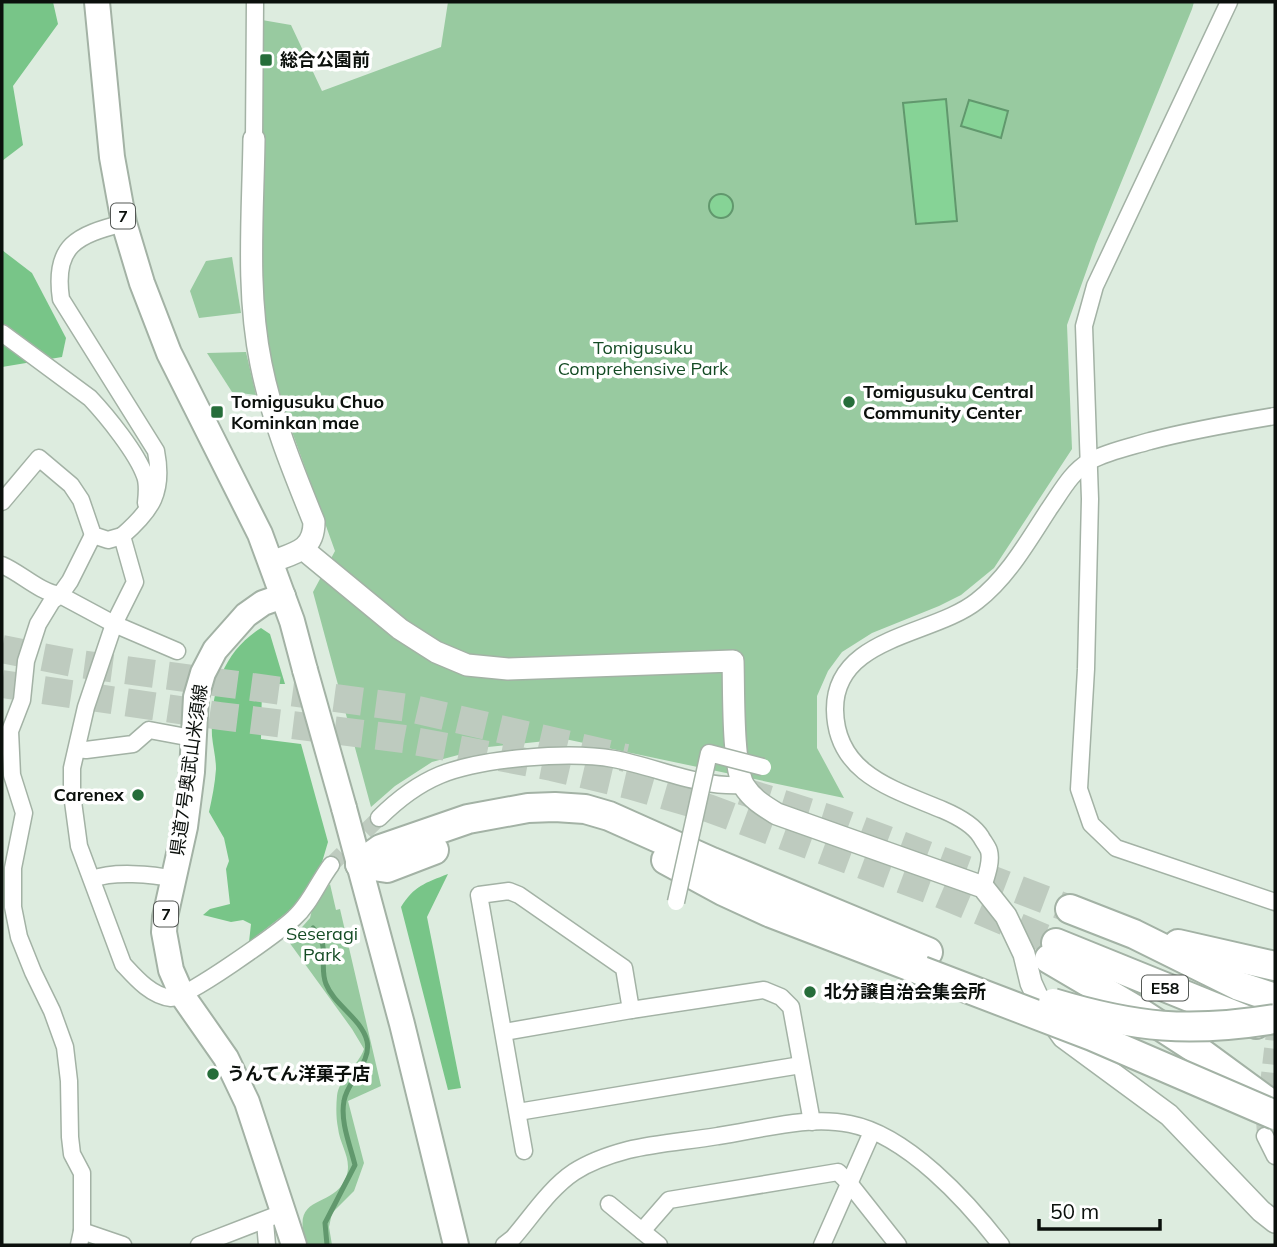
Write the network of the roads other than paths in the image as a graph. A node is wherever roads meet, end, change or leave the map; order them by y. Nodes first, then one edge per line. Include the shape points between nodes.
1 (97, 2) edge
2 (255, 2) edge
3 (1229, 2) edge
4 (254, 139) joint
5 (124, 223) junction
6 (2, 333) edge
7 (1275, 416) edge
8 (1089, 462) junction
9 (2, 502) edge
10 (146, 513) junction
11 (93, 535) junction
12 (122, 536) junction
13 (303, 549) junction
14 (271, 562) junction
15 (2, 565) edge
16 (60, 595) junction
17 (283, 596) junction
18 (114, 624) junction
19 (177, 651) dead end
20 (192, 738) junction
21 (77, 749) junction
22 (763, 767) dead end
23 (743, 785) junction
24 (379, 818) tunnel mouth
25 (360, 864) junction
26 (331, 865) tunnel mouth
27 (93, 879) junction
28 (173, 879) junction
29 (983, 887) junction
30 (676, 902) dead end
31 (1275, 902) edge
32 (1070, 909) tunnel mouth
33 (1134, 934) junction
34 (925, 961) junction
35 (1275, 966) edge
36 (182, 995) junction
37 (1275, 998) edge
38 (631, 1010) junction
39 (1275, 1020) edge
40 (1275, 1031) edge
41 (504, 1032) junction
42 (802, 1065) junction
43 (1275, 1107) edge
44 (518, 1112) junction
45 (812, 1122) junction
46 (1270, 1126) edge
47 (872, 1132) junction
48 (524, 1151) dead end
49 (1275, 1156) edge
50 (849, 1183) junction
51 (609, 1204) dead end
52 (273, 1217) junction
53 (1275, 1222) edge
54 (642, 1231) junction
55 (80, 1238) edge
56 (123, 1245) edge
57 (199, 1245) edge
58 (267, 1245) edge
59 (293, 1245) edge
60 (456, 1245) edge
61 (504, 1245) edge
62 (659, 1245) edge
63 (821, 1245) edge
64 (898, 1245) edge
65 (1001, 1245) edge

1 - 5 main road, 7 via 112,157
2 - 4 street
3 - 8 street via 1095,286 1084,326
4 - 13 street via 252,287 260,361 274,419 314,522 312,538
5 - 10 street via 76,240 63,256 58,277 61,299 156,451 160,472 154,501
5 - 14 main road, 7 via 169,354
6 - 10 street via 103,411 146,478
7 - 8 street via 1193,430 1115,450
8 - 29 street via 1074,473 1011,566 976,601 873,647 836,689 841,745 874,780 957,816 977,830 989,850
8 - 31 street via 1079,789 1091,824 1116,848
9 - 11 street via 38,458 71,485
10 - 12 street
11 - 12 street via 108,540
11 - 16 street
12 - 18 street via 135,582
13 - 14 street
13 - 23 street via 400,629 467,665 508,669 733,662 738,767
14 - 17 main road, 7
15 - 16 street
16 - 18 street
16 - 55 street via 38,624 26,661 22,700 10,731 12,775 24,813 16,842 13,908 19,937 65,1047 72,1154 82,1174
17 - 20 main road, 県道7号奥武山米須線 / 7 via 246,615 215,650 198,685
17 - 25 main road, 7, bridge
18 - 19 street
18 - 21 street
20 - 21 street via 149,730 133,744
20 - 28 main road, 県道7号奥武山米須線 / 7 via 185,827
21 - 27 street via 72,794 79,845
22 - 30 street, bridge via 709,754
23 - 24 street via 719,786 612,759 554,756 499,761 442,774 400,797
23 - 29 street via 757,802 777,814
25 - 34 highway via 387,868 494,828 520,823 593,827 771,913
25 - 60 main road, 7
26 - 36 street via 294,918
27 - 28 street via 115,875
27 - 36 street via 123,964 155,993 172,998
28 - 36 main road, 県道7号奥武山米須線 / 7 via 164,932 171,970
29 - 53 street via 1006,916 1043,1009 1063,1037 1169,1115
32 - 33 highway, E58
33 - 35 highway
33 - 37 highway, E58 via 1239,986
34 - 39 highway, bridge via 1044,1001 1135,1024 1198,1028
34 - 46 highway, bridge via 1092,1036
36 - 52 main road, 県道7号奥武山米須線 / 7 via 226,1058 247,1102
38 - 41 street
38 - 41 street via 624,968 519,895 509,891 479,895
38 - 42 street via 764,990 791,1007
40 - 43 highway, E58 via 1052,951
41 - 44 street
42 - 44 street
42 - 45 street
44 - 48 street
45 - 47 street via 850,1124
45 - 61 street via 630,1149 595,1160 556,1186
46 - 49 street
47 - 50 street
47 - 65 street via 933,1170
50 - 54 street via 838,1172 669,1200
50 - 63 street
50 - 64 street
51 - 54 street
52 - 57 street
52 - 58 street
52 - 59 main road, 県道7号奥武山米須線 / 7
54 - 62 street
55 - 56 street

